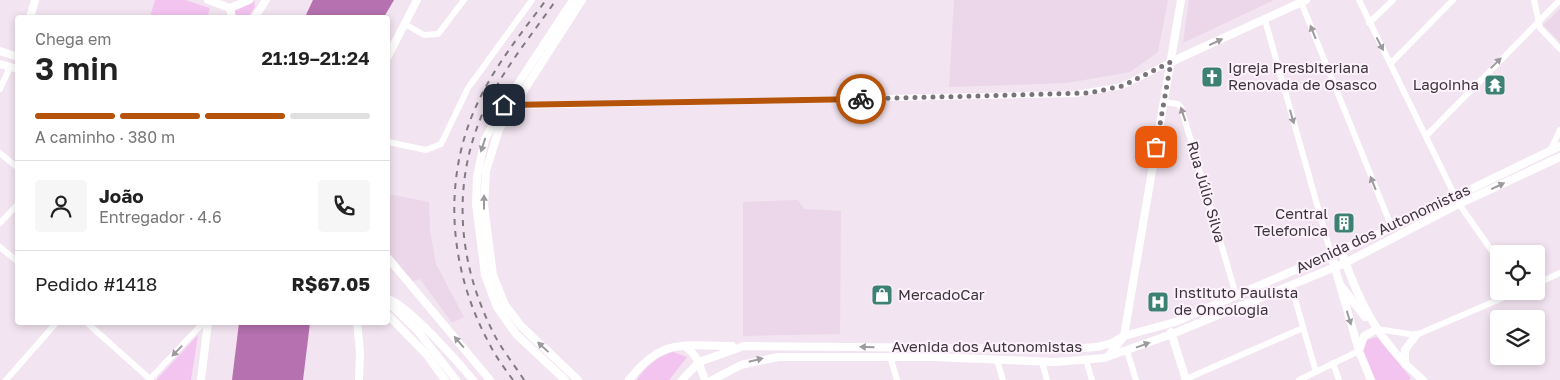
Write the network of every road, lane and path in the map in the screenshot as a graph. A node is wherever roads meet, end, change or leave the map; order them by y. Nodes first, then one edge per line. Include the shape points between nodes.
1 (35, 0) edge
2 (208, 0) edge
3 (249, 0) edge
4 (266, 0) edge
5 (417, 0) edge
6 (464, 0) edge
7 (532, 0) edge
8 (573, 0) edge
9 (582, 0) edge
10 (1181, 0) edge
11 (1359, 0) edge
12 (1393, 0) edge
13 (1453, 0) edge
14 (1534, 0) edge
15 (1560, 0) edge
16 (1304, 1) edge
17 (232, 4) edge
18 (260, 4) edge
19 (31, 15) edge
20 (1265, 20) junction
21 (1538, 22) junction
22 (1369, 23) junction
23 (405, 24) junction
24 (1560, 49) edge
25 (0, 51) edge
26 (390, 52) edge
27 (15, 56) edge
28 (1171, 62) junction
29 (1391, 63) junction
30 (0, 64) edge
31 (14, 68) edge
32 (0, 89) edge
33 (1163, 102) junction
34 (504, 105) junction
35 (513, 106) junction
36 (1560, 130) edge
37 (1426, 136) junction
38 (390, 142) edge
39 (1560, 146) edge
40 (1550, 151) junction
41 (0, 153) edge
42 (1560, 157) edge
43 (15, 166) edge
44 (1455, 196) junction
45 (1458, 204) junction
46 (15, 207) edge
47 (0, 223) edge
48 (1392, 228) junction
49 (0, 247) edge
50 (1490, 248) edge
51 (1341, 250) junction
52 (1331, 254) junction
53 (15, 260) edge
54 (390, 260) edge
55 (1345, 262) junction
56 (1334, 266) junction
57 (1560, 273) edge
58 (1545, 280) edge
59 (1338, 282) junction
60 (1291, 285) junction
61 (1236, 295) junction
62 (1498, 300) edge
63 (390, 302) edge
64 (390, 303) edge
65 (390, 317) edge
66 (1168, 324) junction
67 (54, 325) edge
68 (89, 325) edge
69 (201, 325) edge
70 (208, 325) edge
71 (357, 325) edge
72 (1303, 328) junction
73 (1377, 329) junction
74 (1172, 334) junction
75 (1416, 335) junction
76 (1124, 336) junction
77 (684, 346) junction
78 (744, 346) junction
79 (1127, 351) junction
80 (1359, 351) junction
81 (360, 352) junction
82 (890, 356) junction
83 (1104, 358) junction
84 (997, 360) junction
85 (1086, 360) junction
86 (699, 362) junction
87 (1042, 362) junction
88 (1333, 363) junction
89 (1405, 364) junction
90 (439, 371) junction
91 (636, 371) junction
92 (1316, 372) junction
93 (6, 380) edge
94 (150, 380) edge
95 (200, 380) edge
96 (353, 380) edge
97 (359, 380) edge
98 (364, 380) edge
99 (441, 380) edge
100 (445, 380) edge
101 (456, 380) edge
102 (473, 380) edge
103 (490, 380) edge
104 (565, 380) edge
105 (578, 380) edge
106 (629, 380) edge
107 (633, 380) edge
108 (682, 380) edge
109 (705, 380) edge
110 (712, 380) edge
111 (897, 380) edge
112 (1003, 380) edge
113 (1047, 380) edge
114 (1092, 380) edge
115 (1136, 380) edge
116 (1186, 380) edge
117 (1299, 380) edge
118 (1339, 380) edge
119 (1371, 380) edge
120 (1422, 380) edge

1 - 19 main road
2 - 17 main road
3 - 17 main road
4 - 18 main road
5 - 23 main road
6 - 23 street via 438,34 424,35
7 - 38 street via 468,88 441,144 426,150
8 - 34 main road
9 - 35 main road
10 - 28 main road
11 - 22 street
12 - 22 street
13 - 29 street
14 - 21 street
15 - 21 street
16 - 20 main road
48 -> 16 street
28 -> 20 main road
20 -> 52 street
21 - 24 street via 1544,35
37 -> 21 street
22 -> 29 street
23 - 26 main road
25 - 27 main road
28 - 33 main road
28 - 35 street via 1122,86 1076,94
29 - 37 street
30 - 31 main road
31 - 32 street
61 -> 33 street, Rua Júlio Silva via 1181,107
33 - 76 main road
34 - 35 street
34 -> 104 main road via 485,139 477,176 477,221 485,276 506,321
105 -> 35 main road via 513,317 492,276 485,227 486,171 494,141
36 - 40 street
37 - 44 street
39 - 40 main road, Avenida dos Autonomistas
40 - 44 main road, Avenida dos Autonomistas
41 - 43 street
45 -> 42 main road, Avenida dos Autonomistas
44 - 48 main road, Avenida dos Autonomistas
45 - 50 street
45 - 55 main road, Avenida dos Autonomistas
46 - 47 street
48 - 51 main road, Avenida dos Autonomistas
49 - 53 street
51 - 52 main road, Avenida dos Autonomistas
51 - 55 main road
52 - 56 main road
52 - 61 main road, Avenida dos Autonomistas
103 -> 54 main road
55 - 56 main road, Avenida dos Autonomistas
55 - 73 main road via 1356,295
56 - 59 main road
56 - 60 main road, Avenida dos Autonomistas
57 - 58 street
59 - 73 main road
59 -> 80 main road
60 - 72 street
60 - 74 main road, Avenida dos Autonomistas
61 - 66 main road, Avenida dos Autonomistas
62 - 75 street
63 - 102 main road via 423,327
64 - 101 main road via 417,330
65 - 90 main road
66 - 74 main road
66 - 76 main road, Avenida dos Autonomistas
67 - 93 street
68 - 94 street
69 -> 94 street
70 - 95 main road
71 - 81 main road
72 - 92 street
72 - 116 street
73 - 75 street
73 - 80 main road via 1364,336
73 - 89 main road
79 -> 74 main road, Avenida dos Autonomistas
74 - 116 main road
75 - 89 main road via 1405,350
76 -> 78 main road, Avenida dos Autonomistas via 1097,347 1067,349
76 - 83 main road via 1113,352
77 - 78 main road
77 - 86 main road
77 - 91 main road via 664,348
78 - 86 main road, Avenida dos Autonomistas
79 - 83 main road, Avenida dos Autonomistas
79 - 115 street
80 - 88 street
80 - 119 main road
81 - 96 main road
81 - 97 main road
81 - 98 main road
82 - 84 main road, Avenida dos Autonomistas
110 -> 82 main road, Avenida dos Autonomistas via 741,365 770,357
82 - 111 street
83 - 85 main road, Avenida dos Autonomistas
84 - 87 main road, Avenida dos Autonomistas
84 - 112 street
85 - 87 main road, Avenida dos Autonomistas
85 - 114 street
86 - 108 main road, Avenida dos Autonomistas
86 - 109 main road
87 - 113 street
88 - 92 street
88 - 118 street
89 - 120 main road
90 - 99 main road
90 - 100 main road
91 - 106 main road
91 - 107 main road
92 - 117 street

